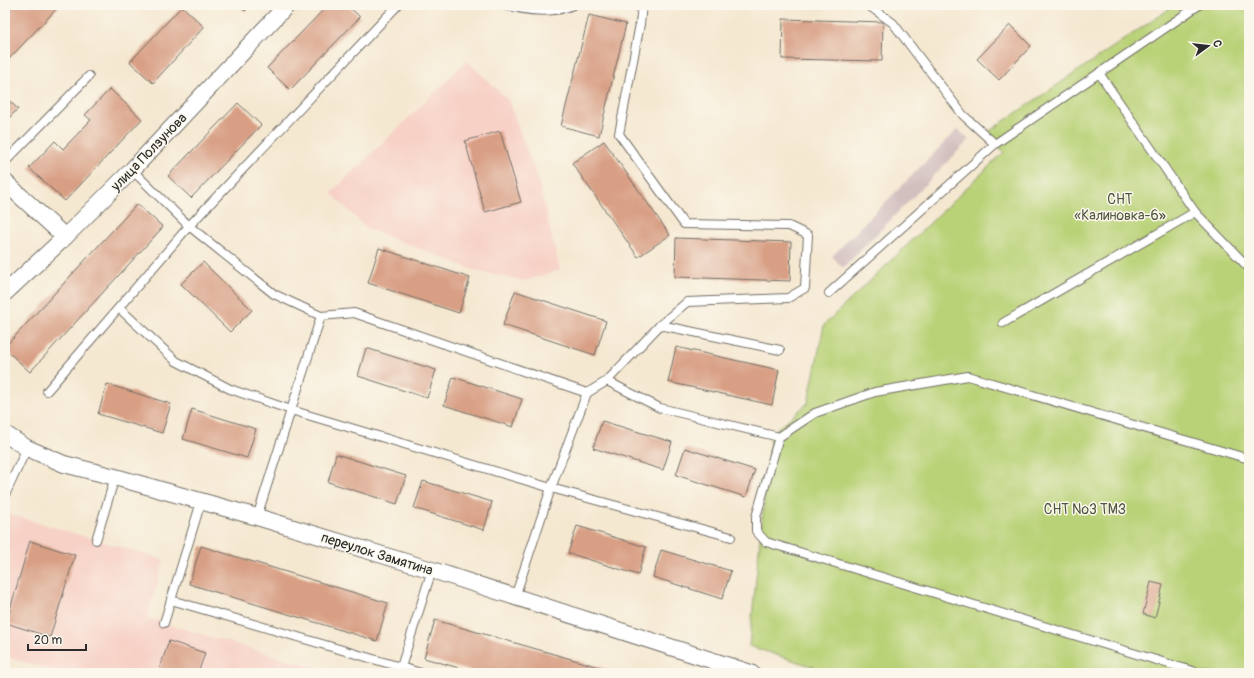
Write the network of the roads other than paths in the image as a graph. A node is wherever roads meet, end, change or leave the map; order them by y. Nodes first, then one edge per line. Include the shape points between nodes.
1 (286, 5) edge
2 (398, 5) edge
3 (503, 5) edge
4 (573, 5) edge
5 (642, 5) edge
6 (868, 5) edge
7 (1199, 5) edge
8 (1099, 73) junction
9 (89, 76) dead end
10 (995, 144) junction
11 (5, 162) edge
12 (132, 170) junction
13 (5, 182) edge
14 (1196, 212) junction
15 (189, 226) junction
16 (64, 237) junction
17 (1249, 268) edge
18 (5, 293) edge
19 (829, 293) dead end
20 (119, 308) junction
21 (321, 316) junction
22 (1003, 323) dead end
23 (660, 325) junction
24 (780, 350) dead end
25 (608, 381) junction
26 (48, 391) dead end
27 (587, 393) junction
28 (291, 410) junction
29 (5, 434) edge
30 (778, 437) junction
31 (27, 448) junction
32 (1249, 459) edge
33 (115, 477) junction
34 (551, 488) junction
35 (5, 495) edge
36 (201, 502) junction
37 (257, 517) junction
38 (731, 537) dead end
39 (96, 540) dead end
40 (432, 570) junction
41 (515, 597) junction
42 (171, 600) junction
43 (164, 623) dead end
44 (401, 666) junction
45 (421, 673) edge
46 (751, 673) edge
47 (1199, 673) edge

1 - 12 street, улица Ползунова
2 - 15 lane
3 - 4 lane via 526,10 564,9
5 - 23 lane via 619,134 684,224 789,226 808,235 805,288 788,298 687,302
6 - 10 lane via 893,23 964,115
7 - 8 lane
8 - 10 lane
8 - 14 lane
9 - 11 lane
10 - 19 lane
12 - 15 lane
12 - 16 street, улица Ползунова
13 - 16 street
14 - 17 lane
14 - 22 lane
15 - 20 lane
15 - 21 lane via 274,294
16 - 18 street, улица Ползунова
20 - 26 lane
20 - 28 lane via 176,361 230,389
21 - 27 lane via 354,313
21 - 28 lane
23 - 24 lane
23 - 25 lane
25 - 27 lane
25 - 30 lane via 660,408
27 - 34 lane
28 - 34 lane
28 - 37 lane
29 - 31 street, переулок Замятина
30 - 32 lane via 815,413 875,392 968,376
30 - 47 lane via 756,517 756,531 766,542
31 - 33 street, переулок Замятина via 64,464
31 - 35 lane
33 - 36 street, переулок Замятина
33 - 39 lane
34 - 38 lane
34 - 41 lane
36 - 37 street, переулок Замятина
36 - 42 lane
37 - 40 street, переулок Замятина
40 - 41 street, переулок Замятина
40 - 44 lane
41 - 46 street, переулок Замятина
42 - 43 lane
42 - 44 lane
44 - 45 lane

